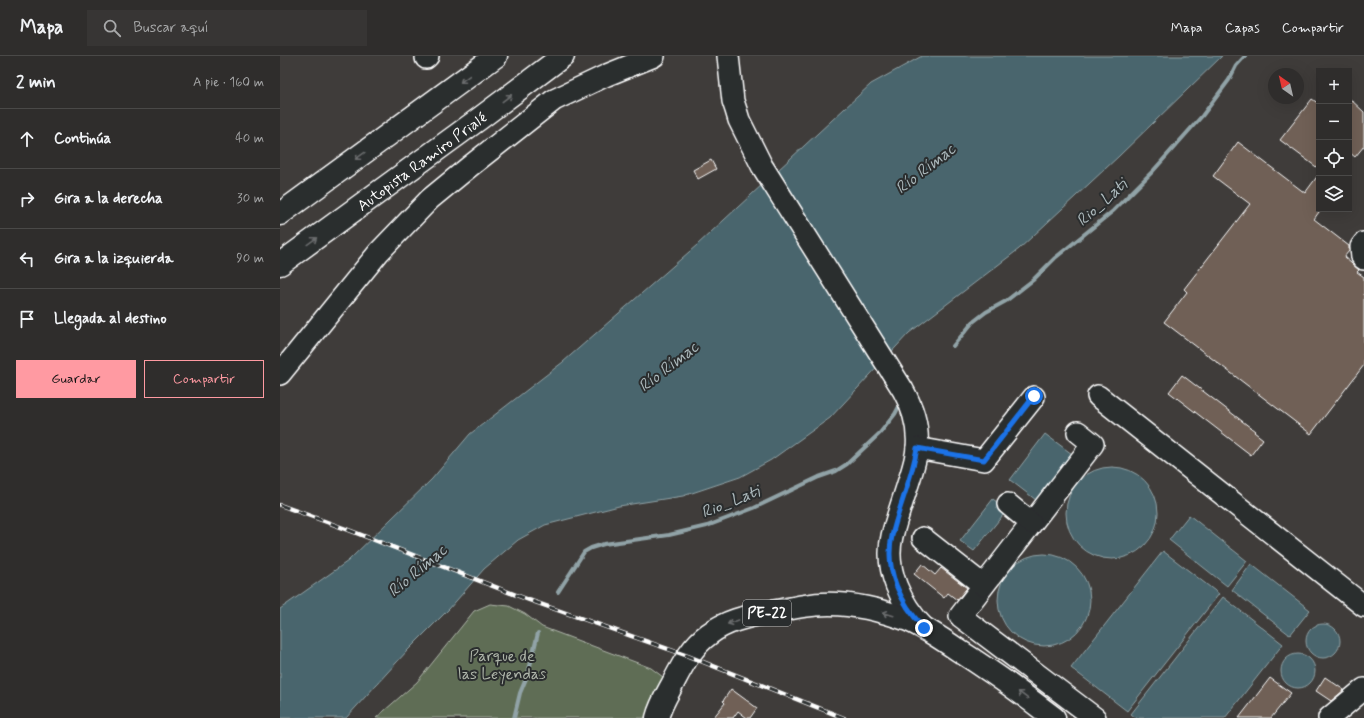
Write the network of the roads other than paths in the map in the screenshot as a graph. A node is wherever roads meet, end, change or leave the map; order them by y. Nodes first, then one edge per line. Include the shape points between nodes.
1 (496, 56) edge
2 (563, 56) edge
3 (654, 56) edge
4 (728, 56) edge
5 (280, 214) edge
6 (1364, 243) edge
7 (1364, 259) edge
8 (280, 264) edge
9 (280, 374) edge
10 (1034, 396) dead end
11 (1098, 396) dead end
12 (1078, 432) dead end
13 (917, 448) junction
14 (1008, 504) dead end
15 (1031, 523) junction
16 (923, 538) dead end
17 (983, 585) junction
18 (1364, 606) edge
19 (924, 628) junction
20 (1364, 689) edge
21 (657, 718) edge
22 (1054, 718) edge
23 (1095, 718) edge
24 (1330, 718) edge

1 -> 5 highway
8 -> 2 highway, Autopista Ramiro Prialé
3 - 9 street via 554,100 430,199 379,252
4 - 13 street via 733,101 739,120 762,166 904,390 913,410 918,434
6 - 7 street via 1361,247
10 - 13 street via 984,460
11 - 18 street
12 - 15 street via 1093,444
13 - 19 street via 892,537 891,561 901,596 907,608
14 - 15 street
15 - 17 street
16 - 17 street
17 - 23 street via 960,616
19 -> 21 highway, PE-22 via 893,615 861,607 836,605 805,605 731,622 709,634 694,648 661,706
22 -> 19 highway, PE-22 via 999,677
20 - 24 street

